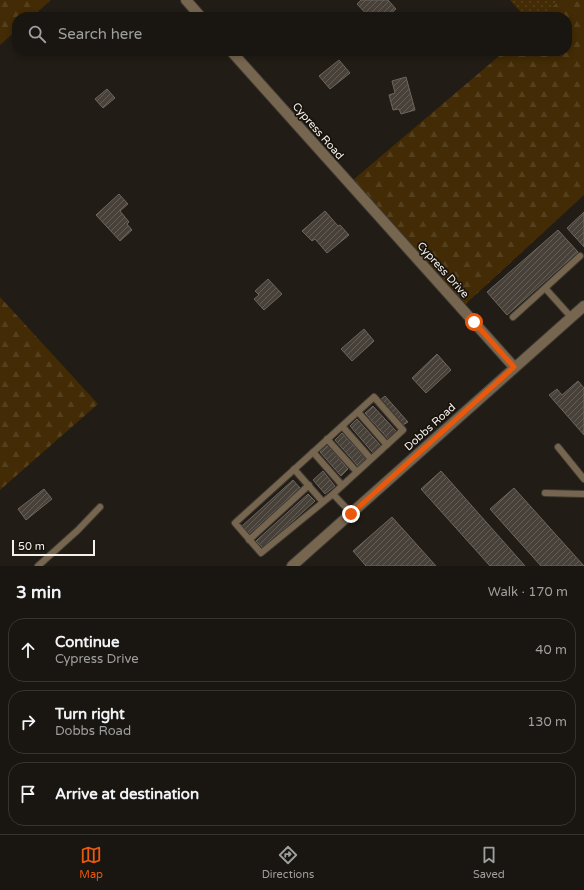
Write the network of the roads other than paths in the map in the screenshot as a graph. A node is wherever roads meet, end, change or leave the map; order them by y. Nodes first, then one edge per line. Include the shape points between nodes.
1 (186, 0) edge
2 (197, 12) edge
3 (235, 56) edge
4 (386, 226) joint
5 (580, 256) dead end
6 (545, 288) junction
7 (584, 306) edge
8 (513, 317) dead end
9 (572, 317) junction
10 (514, 367) junction
11 (358, 412) junction
12 (342, 426) junction
13 (327, 439) junction
14 (387, 445) junction
15 (558, 447) dead end
16 (313, 452) junction
17 (371, 459) junction
18 (294, 469) junction
19 (357, 472) junction
20 (584, 479) edge
21 (309, 485) junction
22 (342, 485) junction
23 (546, 493) dead end
24 (333, 494) junction
25 (584, 494) edge
26 (323, 502) junction
27 (100, 507) dead end
28 (351, 514) junction
29 (249, 540) junction
30 (38, 566) edge
31 (292, 566) edge

1 - 2 street
3 - 4 street, Cypress Road
4 - 10 street, Cypress Drive
5 - 6 lane
6 - 8 lane
6 - 9 lane
7 - 9 street, Dobbs Road
9 - 10 street, Dobbs Road
10 - 28 street, Dobbs Road
11 - 12 lane
11 - 14 lane
11 - 14 lane via 374,397 389,413 403,430
12 - 13 lane
12 - 17 lane
13 - 16 lane
13 - 19 lane
14 - 17 lane
15 - 20 lane
16 - 18 lane
16 - 22 lane
17 - 19 lane
18 - 21 lane
18 - 29 lane via 235,523
19 - 22 lane
21 - 26 lane
21 - 29 lane
22 - 24 lane
23 - 25 lane
24 - 26 lane
24 - 28 lane
26 - 29 lane via 261,553
27 - 30 lane
28 - 31 street, Dobbs Road

